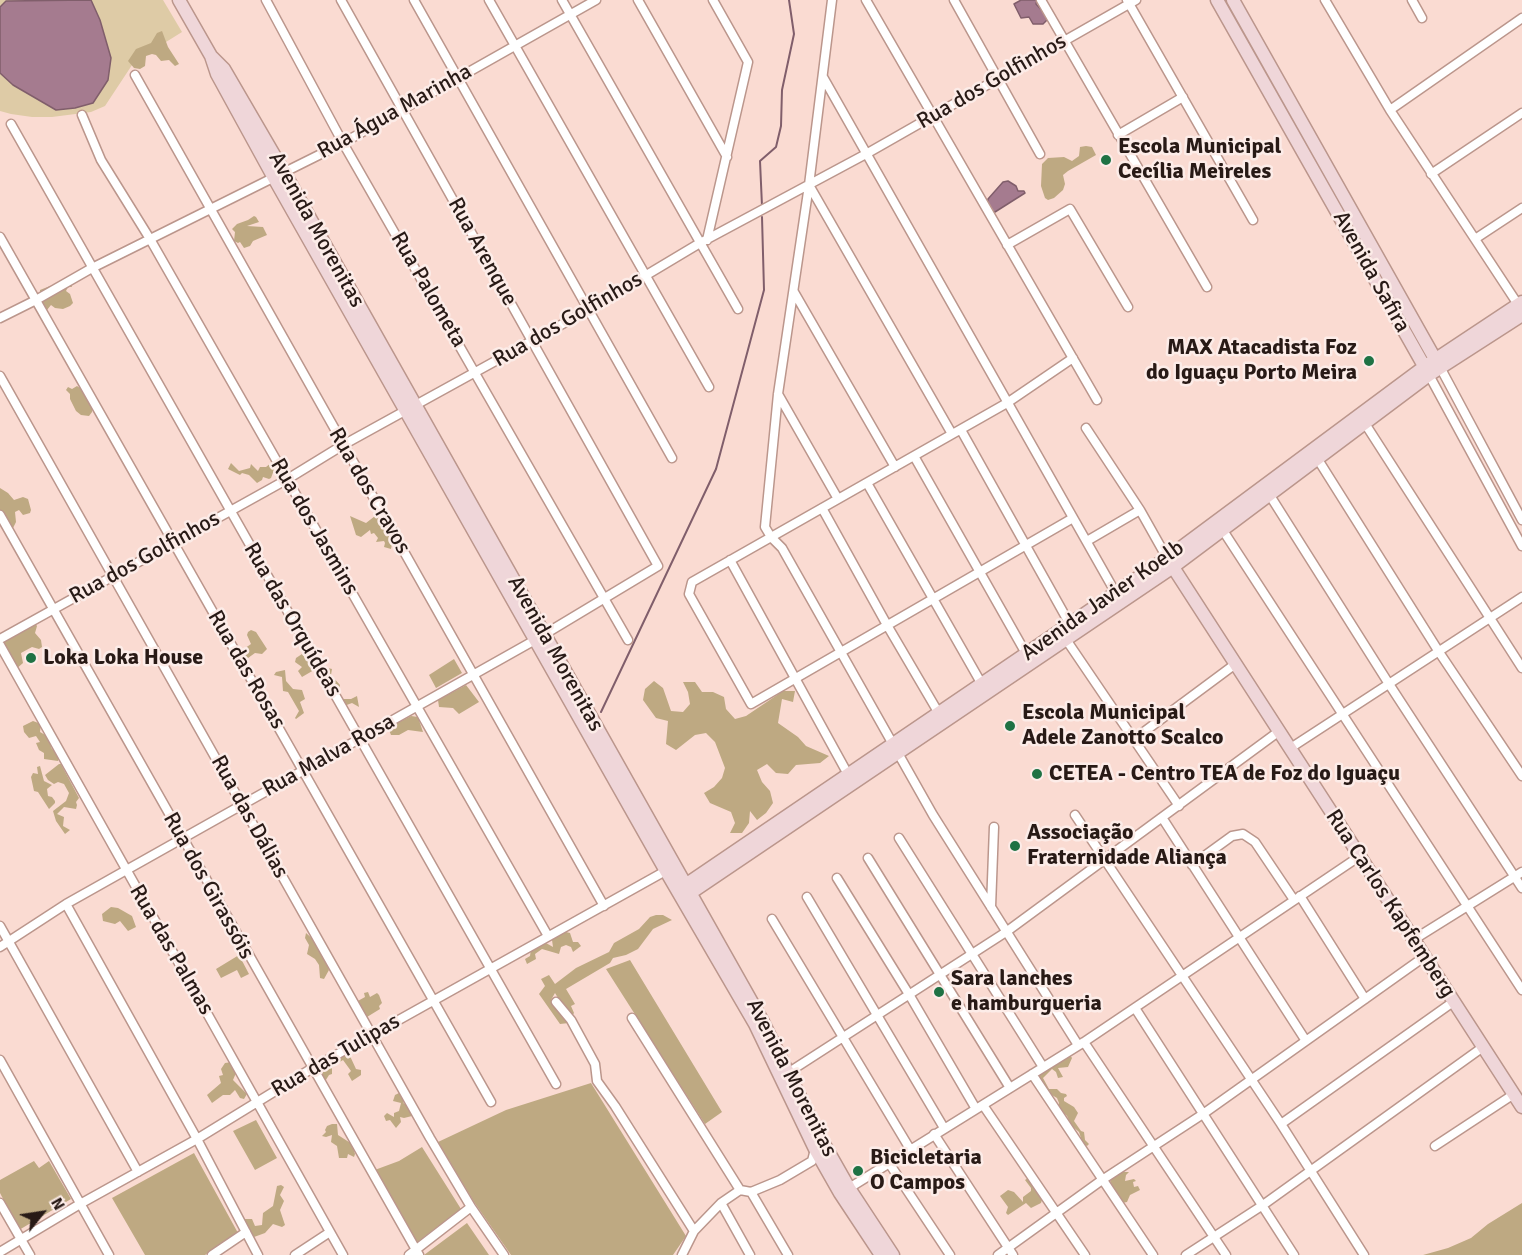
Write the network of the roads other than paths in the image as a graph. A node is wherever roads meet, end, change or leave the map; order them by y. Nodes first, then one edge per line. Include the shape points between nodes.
1 (179, 0) edge
2 (266, 0) edge
3 (341, 0) edge
4 (414, 0) edge
5 (489, 0) edge
6 (562, 0) edge
7 (596, 0) edge
8 (638, 0) edge
9 (713, 0) edge
10 (832, 0) edge
11 (866, 0) edge
12 (954, 0) edge
13 (1041, 0) edge
14 (1217, 0) edge
15 (1233, 0) edge
16 (1325, 0) edge
17 (1412, 0) edge
18 (1131, 1) edge
19 (571, 15) junction
20 (1422, 18) dead end
21 (1522, 18) edge
22 (1064, 42) junction
23 (514, 45) junction
24 (135, 75) dead end
25 (823, 77) junction
26 (458, 78) junction
27 (997, 79) junction
28 (1183, 97) junction
29 (1294, 108) junction
30 (402, 110) junction
31 (1390, 110) junction
32 (1522, 113) edge
33 (1282, 115) junction
34 (82, 116) dead end
35 (933, 116) junction
36 (11, 124) dead end
37 (1118, 135) junction
38 (343, 143) junction
39 (866, 154) junction
40 (1040, 154) dead end
41 (727, 157) junction
42 (1431, 174) junction
43 (279, 175) junction
44 (809, 185) junction
45 (1522, 208) edge
46 (210, 210) junction
47 (1253, 220) dead end
48 (0, 237) edge
49 (150, 239) junction
50 (1475, 239) junction
51 (704, 241) junction
52 (1007, 245) junction
53 (92, 268) junction
54 (645, 277) junction
55 (1207, 287) dead end
56 (794, 292) junction
57 (36, 300) junction
58 (1128, 307) dead end
59 (1521, 308) edge
60 (738, 309) dead end
61 (588, 310) junction
62 (0, 318) edge
63 (532, 341) junction
64 (1072, 358) junction
65 (1438, 363) junction
66 (1426, 371) junction
67 (475, 373) junction
68 (0, 376) edge
69 (709, 387) dead end
70 (778, 394) junction
71 (1096, 400) dead end
72 (1007, 403) junction
73 (411, 409) junction
74 (1364, 423) junction
75 (1086, 428) dead end
76 (956, 432) junction
77 (343, 445) junction
78 (914, 456) junction
79 (672, 458) dead end
80 (1317, 458) junction
81 (895, 467) junction
82 (286, 480) junction
83 (867, 483) junction
84 (1269, 494) junction
85 (838, 499) junction
86 (822, 508) junction
87 (1140, 510) junction
88 (230, 511) junction
89 (0, 516) edge
90 (1073, 518) junction
91 (1522, 520) edge
92 (1222, 530) junction
93 (771, 537) junction
94 (173, 542) junction
95 (1087, 542) junction
96 (1026, 546) junction
97 (1522, 546) edge
98 (730, 560) junction
99 (1170, 562) junction
100 (658, 566) joint
101 (980, 572) junction
102 (113, 577) junction
103 (1118, 597) junction
104 (1522, 597) edge
105 (603, 598) junction
106 (933, 599) junction
107 (53, 609) junction
108 (1491, 619) junction
109 (887, 625) junction
110 (1068, 632) junction
111 (540, 638) junction
112 (0, 639) edge
113 (628, 640) dead end
114 (0, 645) edge
115 (842, 652) junction
116 (1439, 652) junction
117 (1029, 658) junction
118 (1234, 665) junction
119 (1522, 668) edge
120 (473, 675) junction
121 (795, 679) junction
122 (1389, 684) junction
123 (984, 689) junction
124 (417, 706) junction
125 (1341, 715) junction
126 (942, 717) junction
127 (1278, 732) junction
128 (360, 739) junction
129 (1133, 740) junction
130 (895, 749) junction
131 (1289, 749) junction
132 (303, 770) junction
133 (1522, 776) edge
134 (850, 779) junction
135 (243, 805) junction
136 (1179, 806) junction
137 (1075, 815) dead end
138 (1162, 819) junction
139 (994, 827) dead end
140 (899, 838) dead end
141 (182, 839) junction
142 (1360, 856) junction
143 (868, 858) dead end
144 (1106, 860) junction
145 (1192, 865) junction
146 (670, 868) junction
147 (126, 871) junction
148 (1518, 874) edge
149 (837, 878) dead end
150 (1522, 888) edge
151 (684, 891) junction
152 (807, 897) dead end
153 (1297, 898) junction
154 (66, 904) junction
155 (604, 906) junction
156 (1469, 906) junction
157 (991, 908) junction
158 (772, 919) dead end
159 (0, 926) edge
160 (1006, 932) junction
161 (548, 936) junction
162 (1239, 936) junction
163 (1413, 940) junction
164 (9, 942) junction
165 (0, 947) edge
166 (973, 954) junction
167 (1424, 957) junction
168 (490, 969) junction
169 (941, 975) junction
170 (1182, 975) junction
171 (1522, 990) edge
172 (910, 996) junction
173 (1365, 999) junction
174 (434, 1001) junction
175 (555, 1002) dead end
176 (1453, 1002) junction
177 (1135, 1008) junction
178 (876, 1016) junction
179 (632, 1018) dead end
180 (372, 1035) junction
181 (843, 1037) junction
182 (1306, 1041) junction
183 (1081, 1044) junction
184 (1483, 1047) junction
185 (0, 1060) edge
186 (1043, 1067) junction
187 (311, 1069) junction
188 (1032, 1074) junction
189 (784, 1075) junction
190 (1251, 1080) junction
191 (556, 1084) dead end
192 (1010, 1088) junction
193 (1514, 1094) junction
194 (257, 1102) junction
195 (491, 1102) dead end
196 (980, 1107) junction
197 (1522, 1107) edge
198 (1203, 1114) junction
199 (1281, 1124) junction
200 (944, 1128) junction
201 (934, 1134) junction
202 (197, 1139) junction
203 (1154, 1146) junction
204 (1435, 1146) dead end
205 (815, 1149) junction
206 (910, 1149) junction
207 (889, 1163) junction
208 (1311, 1171) junction
209 (138, 1172) junction
210 (1102, 1180) junction
211 (740, 1190) junction
212 (844, 1191) junction
213 (751, 1192) junction
214 (0, 1203) edge
215 (721, 1203) junction
216 (80, 1204) junction
217 (1263, 1206) junction
218 (471, 1207) junction
219 (1056, 1212) junction
220 (694, 1231) junction
221 (246, 1232) junction
222 (330, 1232) junction
223 (1214, 1237) junction
224 (21, 1241) junction
225 (1010, 1251) edge
226 (0, 1252) edge
227 (414, 1253) edge
228 (30, 1255) edge
229 (109, 1255) edge
230 (212, 1255) edge
231 (258, 1255) edge
232 (295, 1255) edge
233 (343, 1255) edge
234 (504, 1255) edge
235 (682, 1255) edge
236 (750, 1255) edge
237 (788, 1255) edge
238 (881, 1255) edge
239 (893, 1255) edge
240 (950, 1255) edge
241 (998, 1255) edge
242 (1085, 1255) edge
243 (1153, 1255) edge
244 (1186, 1255) edge
245 (1226, 1255) edge
246 (1294, 1255) edge
247 (1365, 1255) edge

1 - 43 street, Avenida Morenitas via 211,56 216,74
2 - 38 street, Rua Palometa
3 - 30 street, Rua Arenque
4 - 26 street
5 - 23 street
6 - 19 street
7 - 19 street, Rua Água Marinha
8 - 41 street
9 - 41 street via 748,62
10 - 25 street
11 - 35 street
12 - 27 street
13 - 22 street
14 - 33 street, Avenida Safira
15 - 29 street, Avenida Safira
16 - 31 street
17 - 20 street
18 - 22 street, Rua dos Golfinhos
18 - 28 street
19 - 23 street, Rua Água Marinha
19 - 51 street
21 - 31 street
22 - 27 street, Rua dos Golfinhos
22 - 37 street
23 - 26 street, Rua Água Marinha
23 - 54 street
24 - 46 street, Rua dos Cravos
25 - 39 street
25 - 44 street
26 - 30 street, Rua Água Marinha
26 - 61 street
27 - 35 street, Rua dos Golfinhos
27 - 40 street
28 - 37 street
28 - 47 street
29 - 33 street
29 - 65 street, Avenida Safira
30 - 38 street, Rua Água Marinha
30 - 63 street, Rua Arenque
31 - 42 street
32 - 42 street
33 - 66 street, Avenida Safira
34 - 49 street, Rua dos Jasmins via 101,160
35 - 39 street, Rua dos Golfinhos
35 - 52 street
36 - 53 street, Rua das Orquídeas
37 - 55 street
38 - 43 street, Rua Água Marinha
38 - 67 street, Rua Palometa
39 - 44 street, Rua dos Golfinhos
39 - 72 street
41 - 51 street
42 - 50 street
43 - 46 street, Rua Água Marinha
43 - 73 street, Avenida Morenitas
44 - 51 street, Rua dos Golfinhos
44 - 56 street
44 - 76 street
45 - 50 street
46 - 49 street, Rua Água Marinha
46 - 77 street, Rua dos Cravos
48 - 57 street, Rua das Rosas
49 - 53 street, Rua Água Marinha
49 - 82 street, Rua dos Jasmins
50 - 59 street
51 - 54 street, Rua dos Golfinhos
51 - 60 street
52 - 58 street via 1070,209
52 - 64 street
53 - 57 street, Rua Água Marinha
53 - 88 street, Rua das Orquídeas
54 - 61 street, Rua dos Golfinhos
54 - 69 street
56 - 70 street
56 - 81 street
57 - 62 street, Rua Água Marinha
57 - 94 street, Rua das Rosas
59 - 65 street, Avenida Javier Koelb
61 - 63 street, Rua dos Golfinhos
61 - 79 street
63 - 67 street, Rua dos Golfinhos
63 - 100 street, Rua Arenque
64 - 71 street
64 - 72 street
65 - 66 street, Avenida Javier Koelb
65 - 91 street, Avenida Safira
66 - 74 street, Avenida Javier Koelb
66 - 97 street, Avenida Safira
66 - 99 street, Avenida Javier Koelb
67 - 73 street, Rua dos Golfinhos
67 - 105 street, Rua Palometa
68 - 102 street, Rua das Dálias
70 - 85 street
70 - 93 street via 765,527
72 - 76 street
72 - 90 street
73 - 77 street, Rua dos Golfinhos
73 - 111 street, Avenida Morenitas
74 - 80 street, Avenida Javier Koelb
74 - 108 street
75 - 87 street, Rua Carlos Kapfemberg
76 - 78 street
76 - 96 street
77 - 82 street, Rua dos Golfinhos
77 - 120 street, Rua dos Cravos
78 - 81 street
78 - 101 street
80 - 84 street, Avenida Javier Koelb
80 - 116 street
81 - 83 street
82 - 88 street, Rua dos Golfinhos
82 - 124 street, Rua dos Jasmins
83 - 85 street
83 - 106 street
84 - 92 street, Avenida Javier Koelb
84 - 122 street
85 - 86 street
86 - 93 street
86 - 109 street
87 - 95 street
87 - 99 street, Rua Carlos Kapfemberg
88 - 94 street, Rua dos Golfinhos
88 - 128 street, Rua das Orquídeas
89 - 107 street, Rua dos Girassóis
90 - 95 street
90 - 96 street
92 - 99 street, Avenida Javier Koelb
92 - 125 street
93 - 98 street
93 - 115 street via 782,548
94 - 102 street, Rua dos Golfinhos
94 - 132 street, Rua das Rosas
95 - 103 street
96 - 101 street
96 - 110 street
98 - 121 street
98 - 121 street via 692,582 689,594 751,704
99 - 103 street, Avenida Javier Koelb
99 - 118 street, Rua Carlos Kapfemberg
100 - 105 street, Rua Malva Rosa
101 - 106 street
101 - 117 street
102 - 107 street, Rua dos Golfinhos
102 - 135 street, Rua das Dálias
103 - 110 street, Avenida Javier Koelb
104 - 108 street
105 - 111 street, Rua Malva Rosa
105 - 113 street, Rua Palometa
106 - 109 street
106 - 123 street
107 - 112 street, Rua dos Golfinhos
107 - 141 street, Rua dos Girassóis
108 - 116 street
108 - 119 street
109 - 115 street
109 - 126 street
110 - 117 street, Avenida Javier Koelb
110 - 129 street
111 - 120 street, Rua Malva Rosa
111 - 146 street, Avenida Morenitas
114 - 147 street, Rua das Palmas
115 - 121 street
115 - 130 street
116 - 122 street
116 - 133 street
117 - 123 street, Avenida Javier Koelb
118 - 127 street, Rua Carlos Kapfemberg
118 - 129 street
120 - 124 street, Rua Malva Rosa
120 - 155 street, Rua dos Cravos
121 - 134 street
122 - 125 street
122 - 148 street
123 - 126 street, Avenida Javier Koelb
124 - 128 street, Rua Malva Rosa
124 - 161 street, Rua dos Jasmins
125 - 131 street
125 - 156 street
126 - 130 street, Avenida Javier Koelb
127 - 131 street, Rua Carlos Kapfemberg
127 - 136 street
128 - 132 street, Rua Malva Rosa
128 - 168 street, Rua das Orquídeas
129 - 136 street
130 - 134 street, Avenida Javier Koelb
130 - 157 street
131 - 142 street, Rua Carlos Kapfemberg
132 - 135 street, Rua Malva Rosa
132 - 174 street, Rua das Rosas
134 - 151 street, Avenida Javier Koelb
135 - 141 street, Rua Malva Rosa
135 - 180 street, Rua das Dálias
136 - 138 street
137 - 144 street
138 - 144 street
138 - 145 street
139 - 157 street
140 - 166 street
141 - 147 street, Rua Malva Rosa
141 - 187 street, Rua dos Girassóis
142 - 153 street
142 - 163 street, Rua Carlos Kapfemberg
143 - 169 street
144 - 160 street
144 - 170 street
145 - 153 street via 1232,836 1243,834 1255,842
145 - 162 street
146 - 151 street, Avenida Morenitas
146 - 155 street, Rua das Tulipas
147 - 154 street, Rua Malva Rosa
147 - 194 street, Rua das Palmas
148 - 150 street
148 - 156 street
149 - 172 street
151 - 189 street, Avenida Morenitas
152 - 178 street
153 - 162 street
153 - 173 street
154 - 164 street, Rua Malva Rosa
154 - 202 street
155 - 161 street, Rua das Tulipas
156 - 163 street
156 - 171 street
157 - 160 street
158 - 181 street
159 - 164 street
160 - 166 street
160 - 183 street
161 - 168 street, Rua das Tulipas
162 - 170 street
162 - 182 street
163 - 167 street, Rua Carlos Kapfemberg
164 - 165 street, Rua Malva Rosa
164 - 209 street
166 - 169 street
166 - 186 street
167 - 173 street
167 - 176 street, Rua Carlos Kapfemberg
168 - 174 street, Rua das Tulipas
168 - 191 street, Rua das Orquídeas
169 - 172 street
169 - 192 street
170 - 177 street
170 - 190 street
172 - 178 street
172 - 196 street
173 - 182 street
174 - 180 street, Rua das Tulipas
174 - 195 street, Rua das Rosas
175 - 220 street via 571,1020 595,1064 597,1081
176 - 184 street, Rua Carlos Kapfemberg
176 - 199 street
177 - 183 street
177 - 198 street
178 - 181 street
178 - 200 street
179 - 211 street
180 - 187 street, Rua das Tulipas
180 - 218 street, Rua das Dálias
181 - 189 street
181 - 206 street
182 - 190 street
183 - 186 street
183 - 203 street
184 - 193 street, Rua Carlos Kapfemberg
184 - 208 street
185 - 216 street
186 - 188 street
187 - 194 street, Rua das Tulipas
187 - 227 street, Rua dos Girassóis
188 - 192 street
188 - 210 street
189 - 205 street, Avenida Morenitas
189 - 212 street, Avenida Morenitas via 820,1137
190 - 198 street
190 - 199 street
192 - 196 street
193 - 197 street, Rua Carlos Kapfemberg
193 - 204 street
194 - 202 street, Rua das Tulipas
194 - 222 street, Rua das Palmas
196 - 200 street
196 - 219 street
198 - 203 street
198 - 217 street
199 - 208 street
200 - 201 street
201 - 206 street
201 - 225 street
202 - 209 street, Rua das Tulipas
202 - 221 street
203 - 210 street
203 - 223 street
205 - 212 street, Avenida Morenitas
205 - 213 street via 812,1161
206 - 207 street
207 - 212 street
207 - 240 street
208 - 217 street
208 - 247 street
209 - 216 street, Rua das Tulipas
210 - 219 street
210 - 243 street
211 - 213 street
211 - 215 street
212 - 238 street, Avenida Morenitas
212 - 239 street, Avenida Morenitas
213 - 237 street
214 - 224 street
215 - 220 street
215 - 236 street
216 - 224 street, Rua das Tulipas
216 - 229 street
217 - 223 street
217 - 246 street
218 - 227 street
218 - 234 street, Rua das Dálias
219 - 225 street
219 - 242 street
220 - 235 street
221 - 230 street
221 - 231 street
222 - 232 street
222 - 233 street, Rua das Palmas
223 - 244 street
223 - 245 street
224 - 226 street, Rua das Tulipas
224 - 228 street
225 - 241 street

